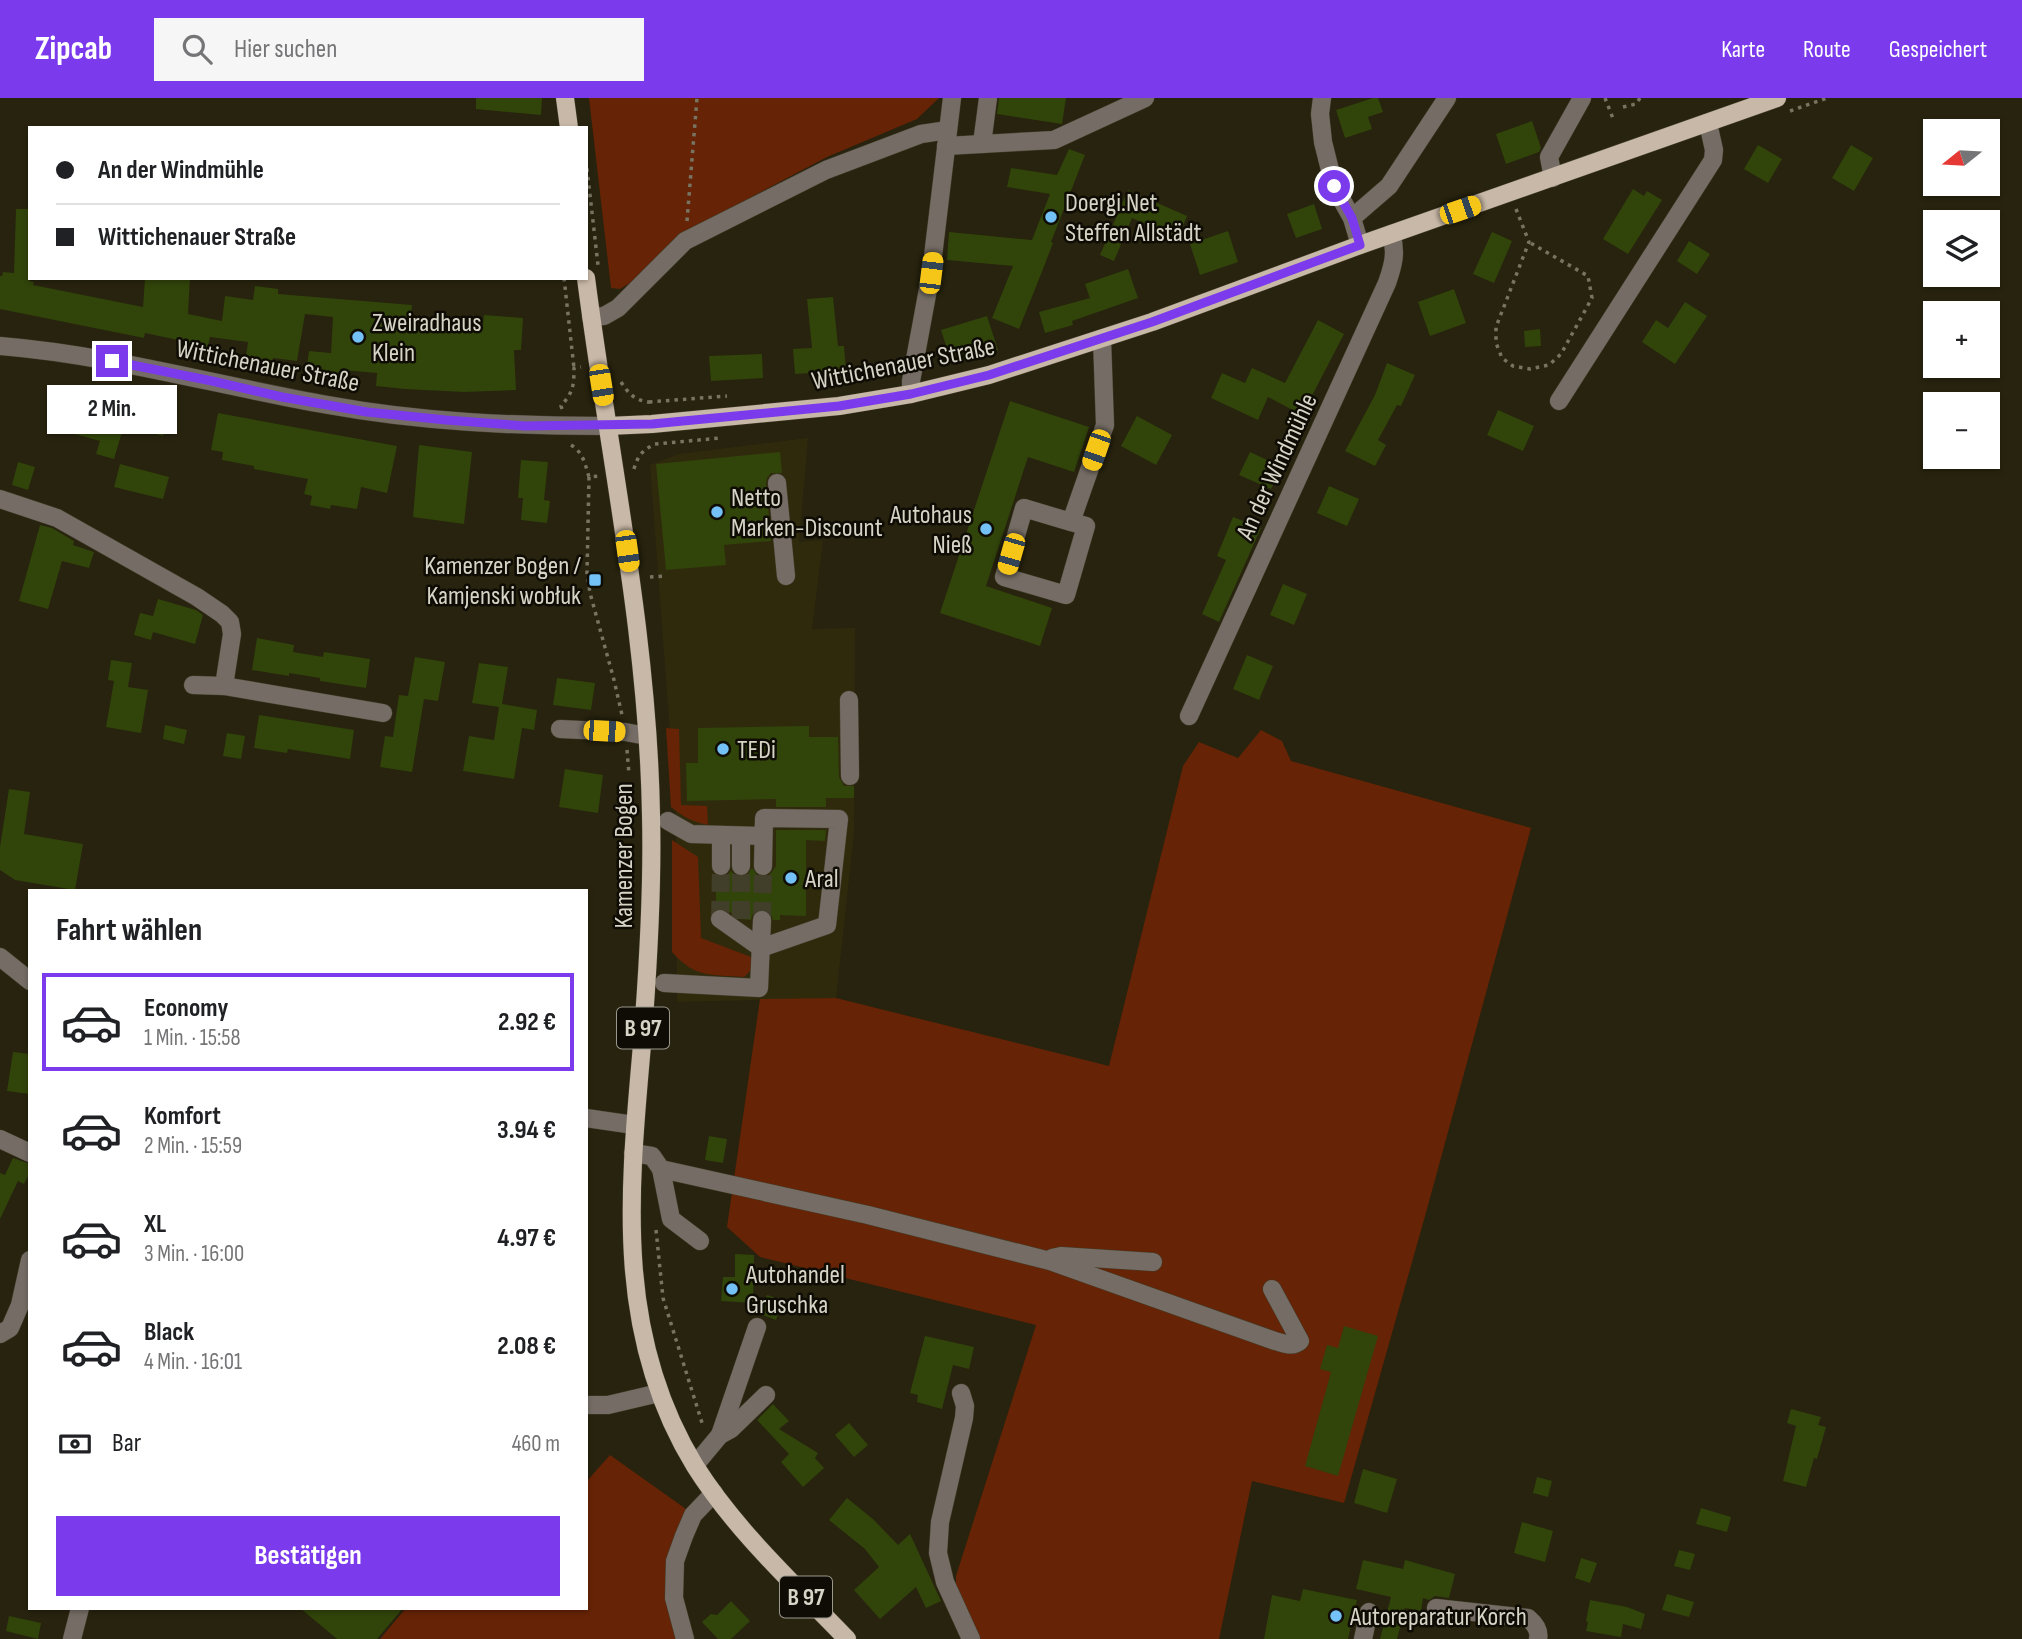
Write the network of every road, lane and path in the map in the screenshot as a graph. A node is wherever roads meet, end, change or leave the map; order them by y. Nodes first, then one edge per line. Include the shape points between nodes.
1 (565, 98) edge
2 (697, 98) edge
3 (952, 98) edge
4 (988, 98) edge
5 (1145, 98) edge
6 (1322, 98) edge
7 (1447, 98) edge
8 (1582, 98) edge
9 (1605, 98) edge
10 (1640, 98) edge
11 (1775, 98) edge
12 (1623, 107) dead end
13 (1614, 121) dead end
14 (1708, 123) junction
15 (569, 126) edge
16 (947, 138) junction
17 (982, 144) junction
18 (1553, 178) junction
19 (588, 193) edge
20 (1516, 207) dead end
21 (1352, 218) junction
22 (1391, 234) junction
23 (685, 241) junction
24 (1529, 242) junction
25 (1360, 245) junction
26 (593, 277) edge
27 (564, 280) edge
28 (591, 317) junction
29 (1102, 339) junction
30 (0, 346) edge
31 (574, 368) dead end
32 (911, 394) junction
33 (1559, 401) dead end
34 (608, 426) junction
35 (589, 477) dead end
36 (776, 483) dead end
37 (0, 499) edge
38 (1071, 522) junction
39 (664, 576) dead end
40 (786, 576) dead end
41 (648, 577) dead end
42 (193, 684) dead end
43 (224, 686) junction
44 (849, 700) dead end
45 (383, 713) dead end
46 (1189, 716) dead end
47 (560, 729) dead end
48 (625, 732) junction
49 (647, 736) junction
50 (629, 774) dead end
51 (850, 776) dead end
52 (668, 821) dead end
53 (721, 835) junction
54 (741, 836) junction
55 (763, 836) junction
56 (721, 866) tunnel mouth
57 (741, 866) tunnel mouth
58 (762, 866) tunnel mouth
59 (720, 919) dead end
60 (741, 919) tunnel mouth
61 (762, 920) tunnel mouth
62 (761, 948) junction
63 (0, 957) edge
64 (28, 979) edge
65 (664, 983) dead end
66 (588, 1118) edge
67 (634, 1125) junction
68 (0, 1139) edge
69 (28, 1152) edge
70 (633, 1153) junction
71 (661, 1169) junction
72 (656, 1230) dead end
73 (700, 1241) dead end
74 (1050, 1261) junction
75 (1153, 1262) dead end
76 (28, 1269) edge
77 (1272, 1289) dead end
78 (757, 1327) dead end
79 (0, 1334) edge
80 (659, 1393) junction
81 (961, 1393) dead end
82 (766, 1395) dead end
83 (588, 1405) edge
84 (715, 1441) junction
85 (695, 1465) junction
86 (714, 1493) junction
87 (1436, 1608) dead end
88 (79, 1610) edge
89 (1369, 1612) dead end
90 (72, 1639) edge
91 (685, 1639) edge
92 (847, 1639) edge
93 (971, 1639) edge
94 (1363, 1639) edge
95 (1538, 1639) edge

1 - 15 main road
2 - 23 path
3 - 16 street
4 - 17 street
5 - 17 street via 1054,139
6 - 21 street via 1323,142 1334,186
7 - 21 street via 1389,186
8 - 18 street via 1549,157
9 - 13 path
10 - 12 path
11 - 14 main road, Wittichenauer Straße
14 - 18 main road, Wittichenauer Straße
14 - 33 street via 1713,160
16 - 17 street
16 - 23 street via 921,134 826,170
16 - 32 street
18 - 22 main road, Wittichenauer Straße
19 - 26 path
20 - 24 path
21 - 25 street
22 - 25 main road, Wittichenauer Straße
22 - 46 street, An der Windmühle via 1395,249 1387,283
23 - 28 street via 618,308
24 - 24 path via 1496,327 1496,343 1502,358 1530,369 1549,365 1562,354 1592,298 1588,276
25 - 29 main road, Wittichenauer Straße
26 - 28 main road, Kamenzer Bogen / B 97
27 - 31 path
28 - 34 main road, Kamenzer Bogen / B 97
29 - 32 main road, Wittichenauer Straße
29 - 38 street via 1105,425
30 - 34 street, Wittichenauer Straße via 112,361 367,412 515,425
32 - 34 main road, Wittichenauer Straße via 839,406
34 - 49 main road, Kamenzer Bogen / B 97 via 631,577
35 - 48 path via 587,573
36 - 40 street
37 - 43 street via 57,518 222,614 230,622 232,634
38 - 38 street via 1024,508 1004,577 1066,595 1086,526
39 - 41 path
42 - 43 street
43 - 45 street
44 - 51 street
47 - 48 street
48 - 49 street
48 - 50 path
49 - 67 main road, Kamenzer Bogen / B 97 via 651,866 647,982
52 - 53 street via 691,834
53 - 54 street
53 - 56 street
54 - 55 street
54 - 57 street
55 - 58 street
55 - 62 street via 764,818 839,818 827,925
59 - 62 street
60 - 62 street
61 - 62 street
62 - 65 street via 759,988
63 - 64 street
66 - 67 street
67 - 70 main road, Kamenzer Bogen / B 97
68 - 69 street
70 - 71 street via 652,1156
70 - 80 main road, Kamenzer Bogen / B 97 via 633,1266 648,1359
71 - 73 street via 671,1219
71 - 74 street via 868,1214
72 - 84 path via 663,1298
74 - 75 street via 1062,1256
74 - 77 street via 1296,1344 1300,1341
76 - 79 street via 20,1306 10,1328
78 - 84 street
80 - 83 street
80 - 85 main road, B 97
81 - 93 street via 964,1418 940,1522 938,1553 945,1582
82 - 84 street
84 - 85 street
85 - 86 main road, B 97
86 - 91 street via 693,1515 675,1561 674,1598
86 - 92 main road, B 97
87 - 95 street via 1528,1618 1535,1623
88 - 90 street
89 - 94 street

